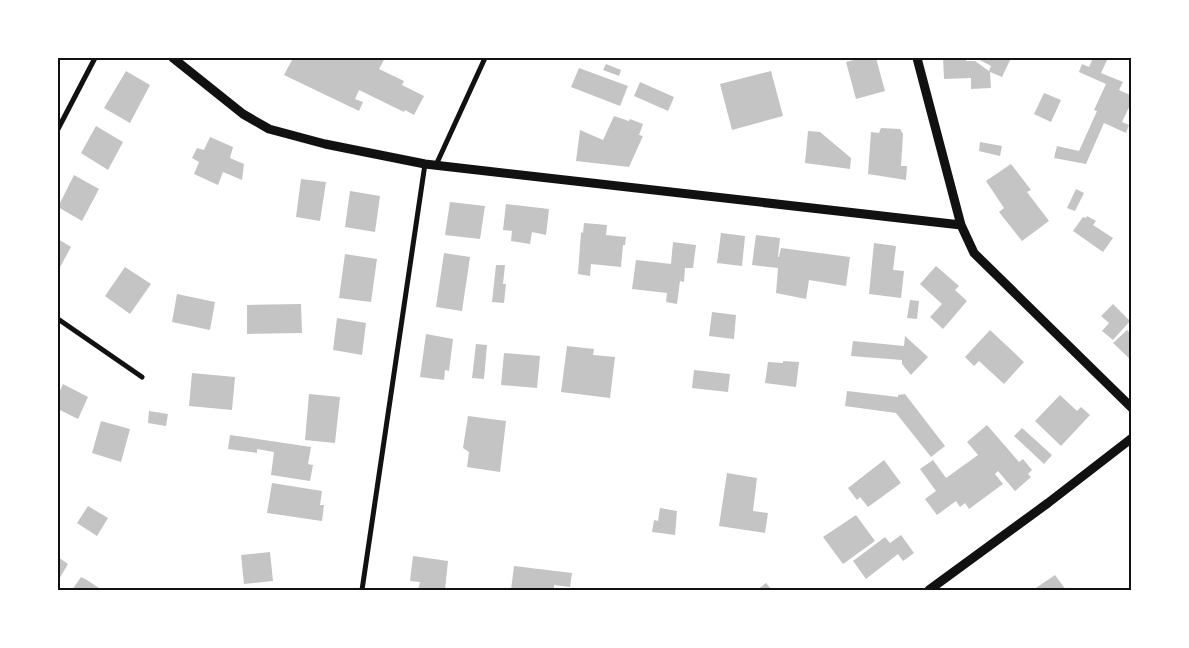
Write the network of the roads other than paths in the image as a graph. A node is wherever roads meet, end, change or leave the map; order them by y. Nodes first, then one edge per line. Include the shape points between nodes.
1 (96, 58) edge
2 (174, 58) edge
3 (486, 58) edge
4 (917, 58) edge
5 (58, 129) edge
6 (425, 164) junction
7 (436, 165) junction
8 (961, 225) junction
9 (58, 319) edge
10 (142, 377) dead end
11 (1132, 408) edge
12 (1132, 438) edge
13 (362, 590) edge
14 (929, 590) edge

1 - 5 street
2 - 6 street via 243,114 269,129
3 - 7 street
4 - 8 street
6 - 7 street
6 - 13 street
7 - 8 street
8 - 11 street via 974,253 988,268
9 - 10 street
12 - 14 street

